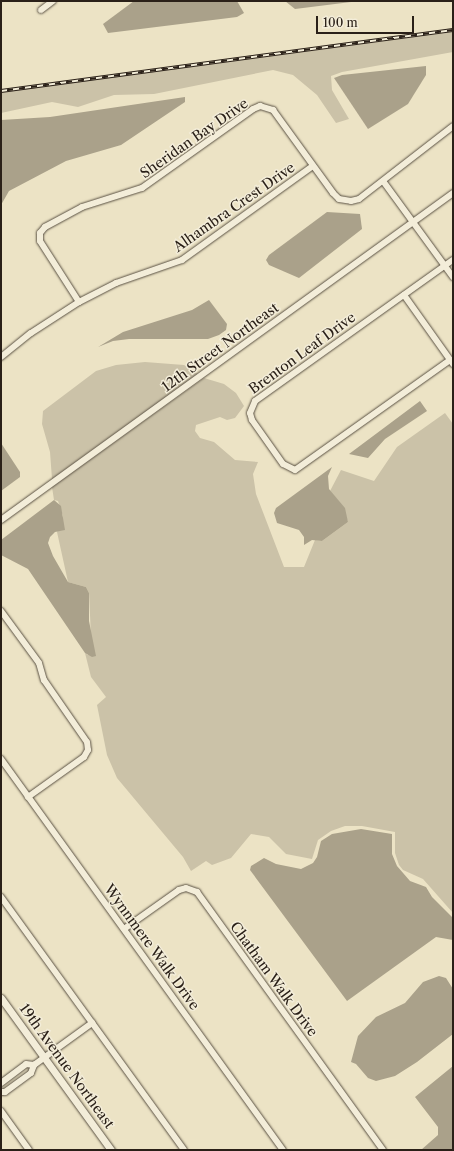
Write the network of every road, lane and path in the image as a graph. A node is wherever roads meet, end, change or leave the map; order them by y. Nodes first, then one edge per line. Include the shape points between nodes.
1 (53, 1) edge
2 (41, 10) dead end
3 (453, 126) edge
4 (313, 166) junction
5 (383, 180) junction
6 (453, 193) edge
7 (413, 222) junction
8 (453, 260) edge
9 (445, 266) junction
10 (453, 277) edge
11 (404, 295) junction
12 (79, 302) junction
13 (1, 357) edge
14 (451, 362) edge
15 (1, 520) edge
16 (1, 611) edge
17 (1, 759) edge
18 (28, 797) junction
19 (1, 896) edge
20 (124, 929) junction
21 (1, 998) edge
22 (92, 1023) junction
23 (44, 1058) junction
24 (34, 1065) junction
25 (1, 1083) edge
26 (1, 1092) edge
27 (1, 1111) edge
28 (29, 1150) edge
29 (111, 1150) edge
30 (184, 1150) edge
31 (283, 1150) edge
32 (383, 1150) edge

1 - 2 street
3 - 5 street, Sheridan Bay Drive
4 - 5 street, Sheridan Bay Drive via 339,199 359,199
4 - 12 street, Alhambra Crest Drive via 182,260 116,283
4 - 12 street, Sheridan Bay Drive via 273,110 260,106 142,188 100,201 58,219 45,227 40,234 40,241
5 - 7 street
6 - 7 street, 12th Street Northeast
7 - 9 street
7 - 15 street, 12th Street Northeast
8 - 9 street, Brenton Leaf Drive
9 - 10 street
9 - 11 street, Brenton Leaf Drive
11 - 14 street
11 - 14 street, Brenton Leaf Drive via 255,401 250,413 252,420 283,464 295,470
12 - 13 street, Alhambra Crest Drive via 31,333
16 - 18 street via 39,663 44,680 87,742 88,750 84,757
17 - 18 street, Wynnmere Walk Drive
18 - 20 street, Wynnmere Walk Drive
19 - 22 street
20 - 31 street, Wynnmere Walk Drive
20 - 32 street, Chatham Walk Drive via 179,890 186,888 196,892
21 - 23 street, 19th Avenue Northeast
22 - 23 street
22 - 30 street
23 - 24 street
23 - 29 street, 19th Avenue Northeast
24 - 25 street via 26,1064
24 - 26 street via 31,1073 5,1092
27 - 28 street

